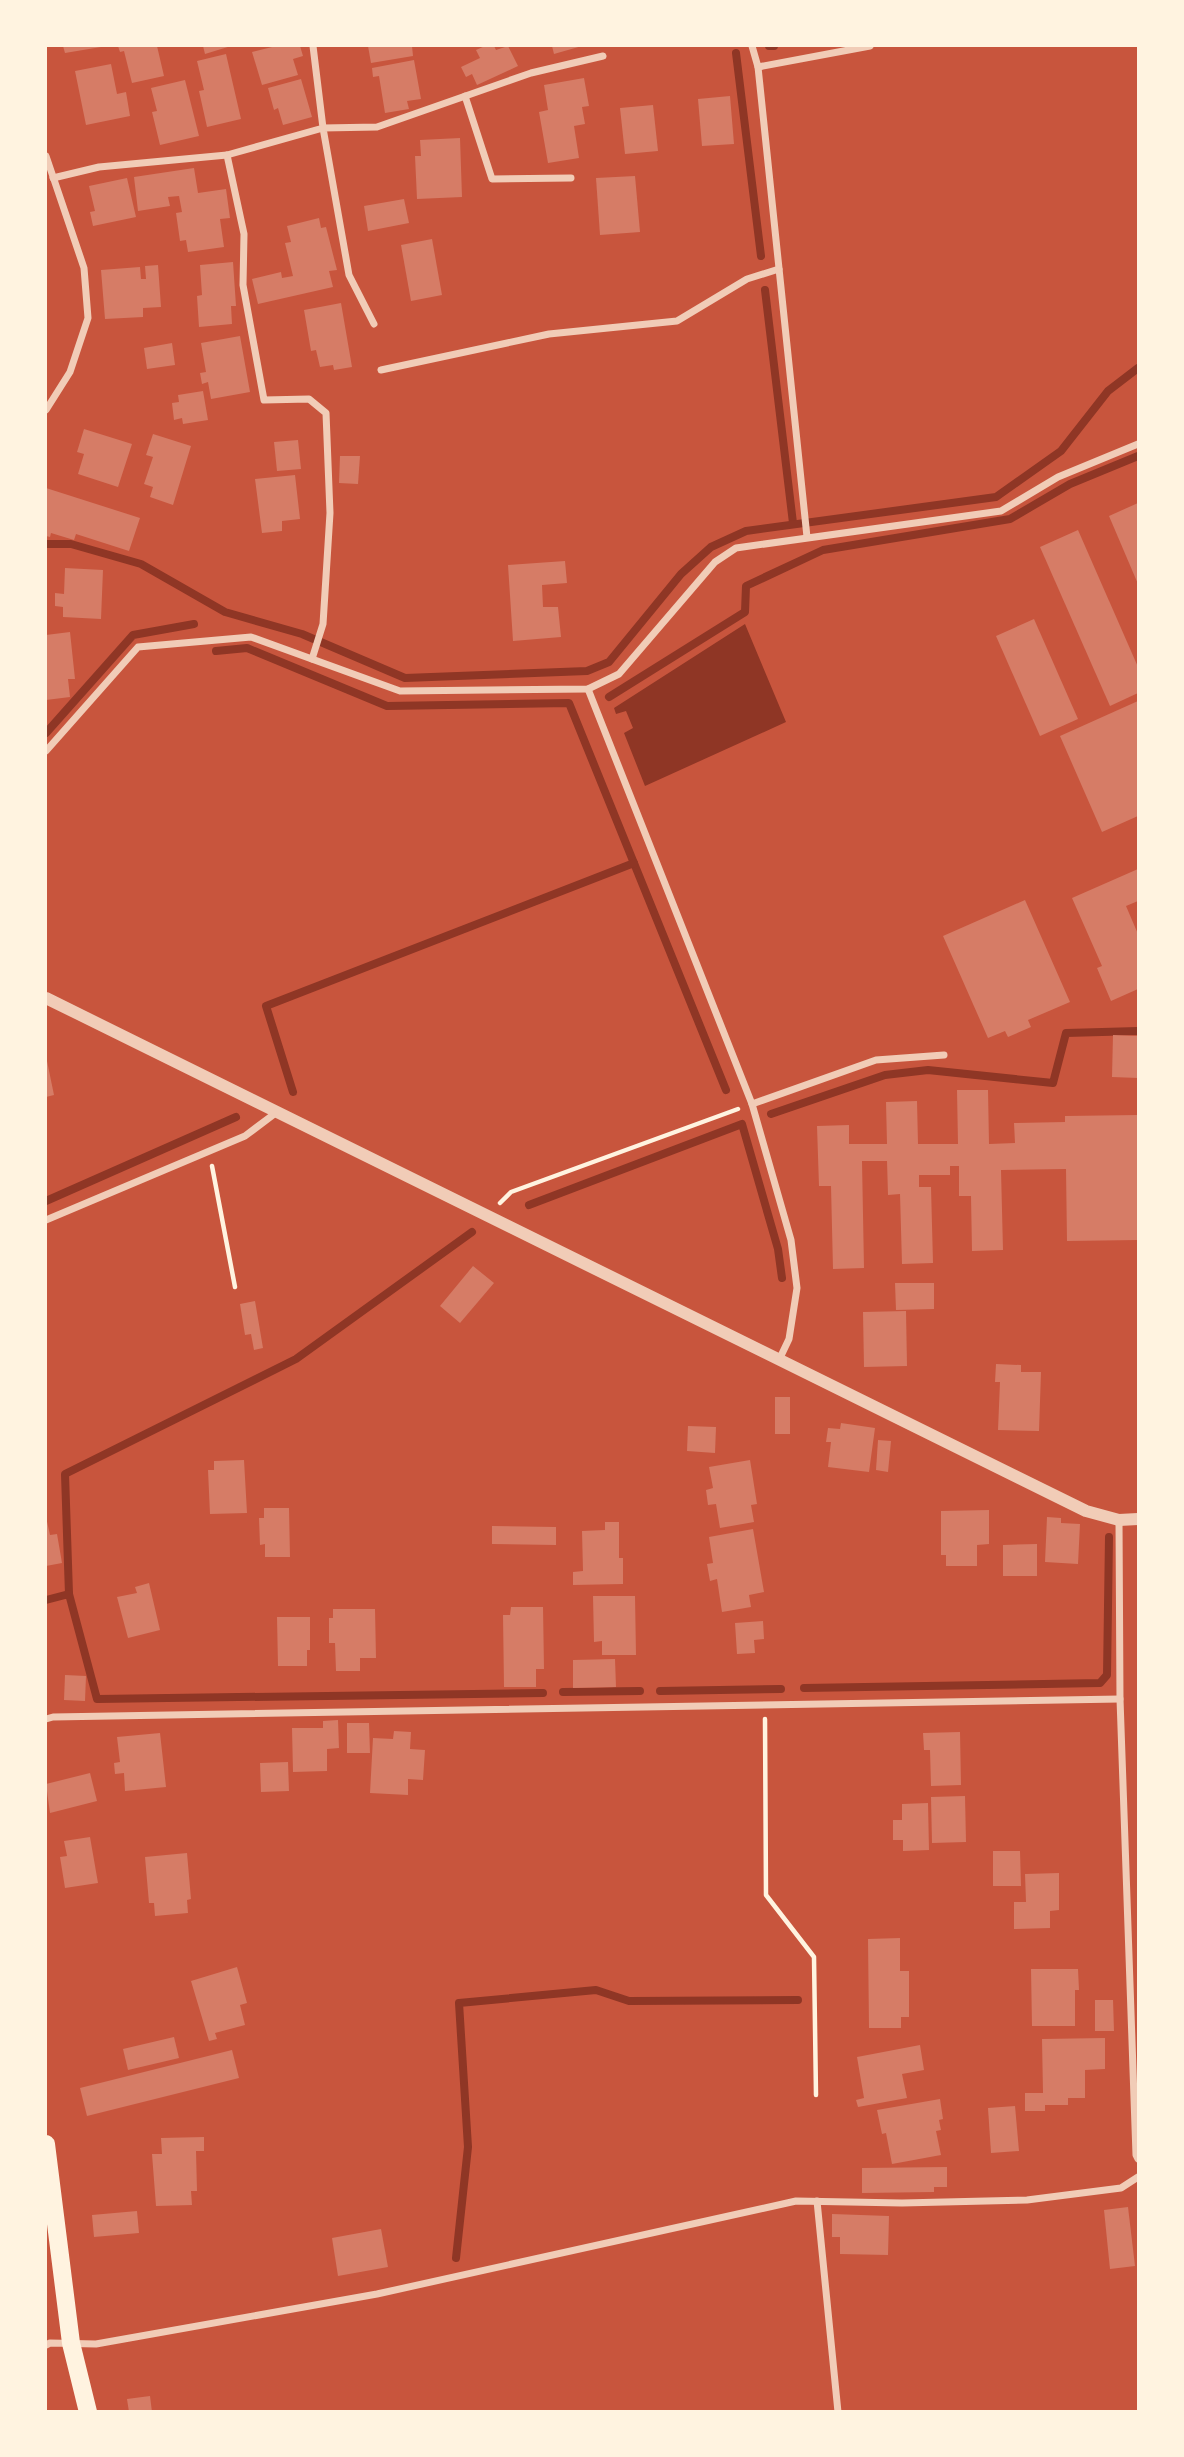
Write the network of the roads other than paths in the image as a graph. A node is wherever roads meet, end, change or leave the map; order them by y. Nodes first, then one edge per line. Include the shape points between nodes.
1 (313, 46) edge
2 (752, 46) edge
3 (870, 46) edge
4 (603, 55) dead end
5 (758, 67) junction
6 (465, 96) junction
7 (323, 128) junction
8 (227, 155) junction
9 (46, 156) edge
10 (53, 178) junction
11 (571, 178) dead end
12 (779, 269) junction
13 (374, 324) dead end
14 (380, 370) dead end
15 (46, 410) edge
16 (1139, 444) edge
17 (807, 537) junction
18 (312, 659) junction
19 (588, 689) junction
20 (46, 751) edge
21 (46, 998) edge
22 (944, 1055) dead end
23 (752, 1104) junction
24 (277, 1112) junction
25 (46, 1220) edge
26 (779, 1360) junction
27 (1139, 1519) edge
28 (1119, 1521) junction
29 (1120, 1699) junction
30 (46, 1720) edge
31 (46, 2144) edge
32 (1139, 2159) edge
33 (1139, 2177) edge
34 (817, 2201) junction
35 (71, 2343) junction
36 (46, 2346) edge
37 (88, 2412) edge
38 (838, 2412) edge

1 - 7 street
2 - 5 street
3 - 5 street
4 - 6 street
5 - 12 street
6 - 7 street via 377,127
6 - 11 street via 492,178
7 - 8 street
7 - 13 street via 349,275
8 - 10 street via 99,167
8 - 18 street via 244,234 243,285 264,400 310,399 326,413 330,513 323,624
9 - 10 street
10 - 15 street via 84,268 88,318 70,372
12 - 14 street via 747,279 677,321 549,334
12 - 17 street
16 - 17 street via 1058,477 1001,511
17 - 19 street via 736,548 715,562 619,674
18 - 19 street via 400,691
18 - 20 street via 250,637 138,647
19 - 23 street
21 - 24 street
22 - 23 street via 876,1060
23 - 26 street via 791,1240 797,1288 789,1339
24 - 25 street via 245,1136
24 - 26 street
26 - 28 street via 1086,1511
27 - 28 street
28 - 29 street
29 - 30 street
29 - 32 street
31 - 35 main road
33 - 34 street via 1121,2188 1027,2200
34 - 35 street via 796,2201 377,2294 96,2344
34 - 38 street
35 - 36 street
35 - 37 main road

